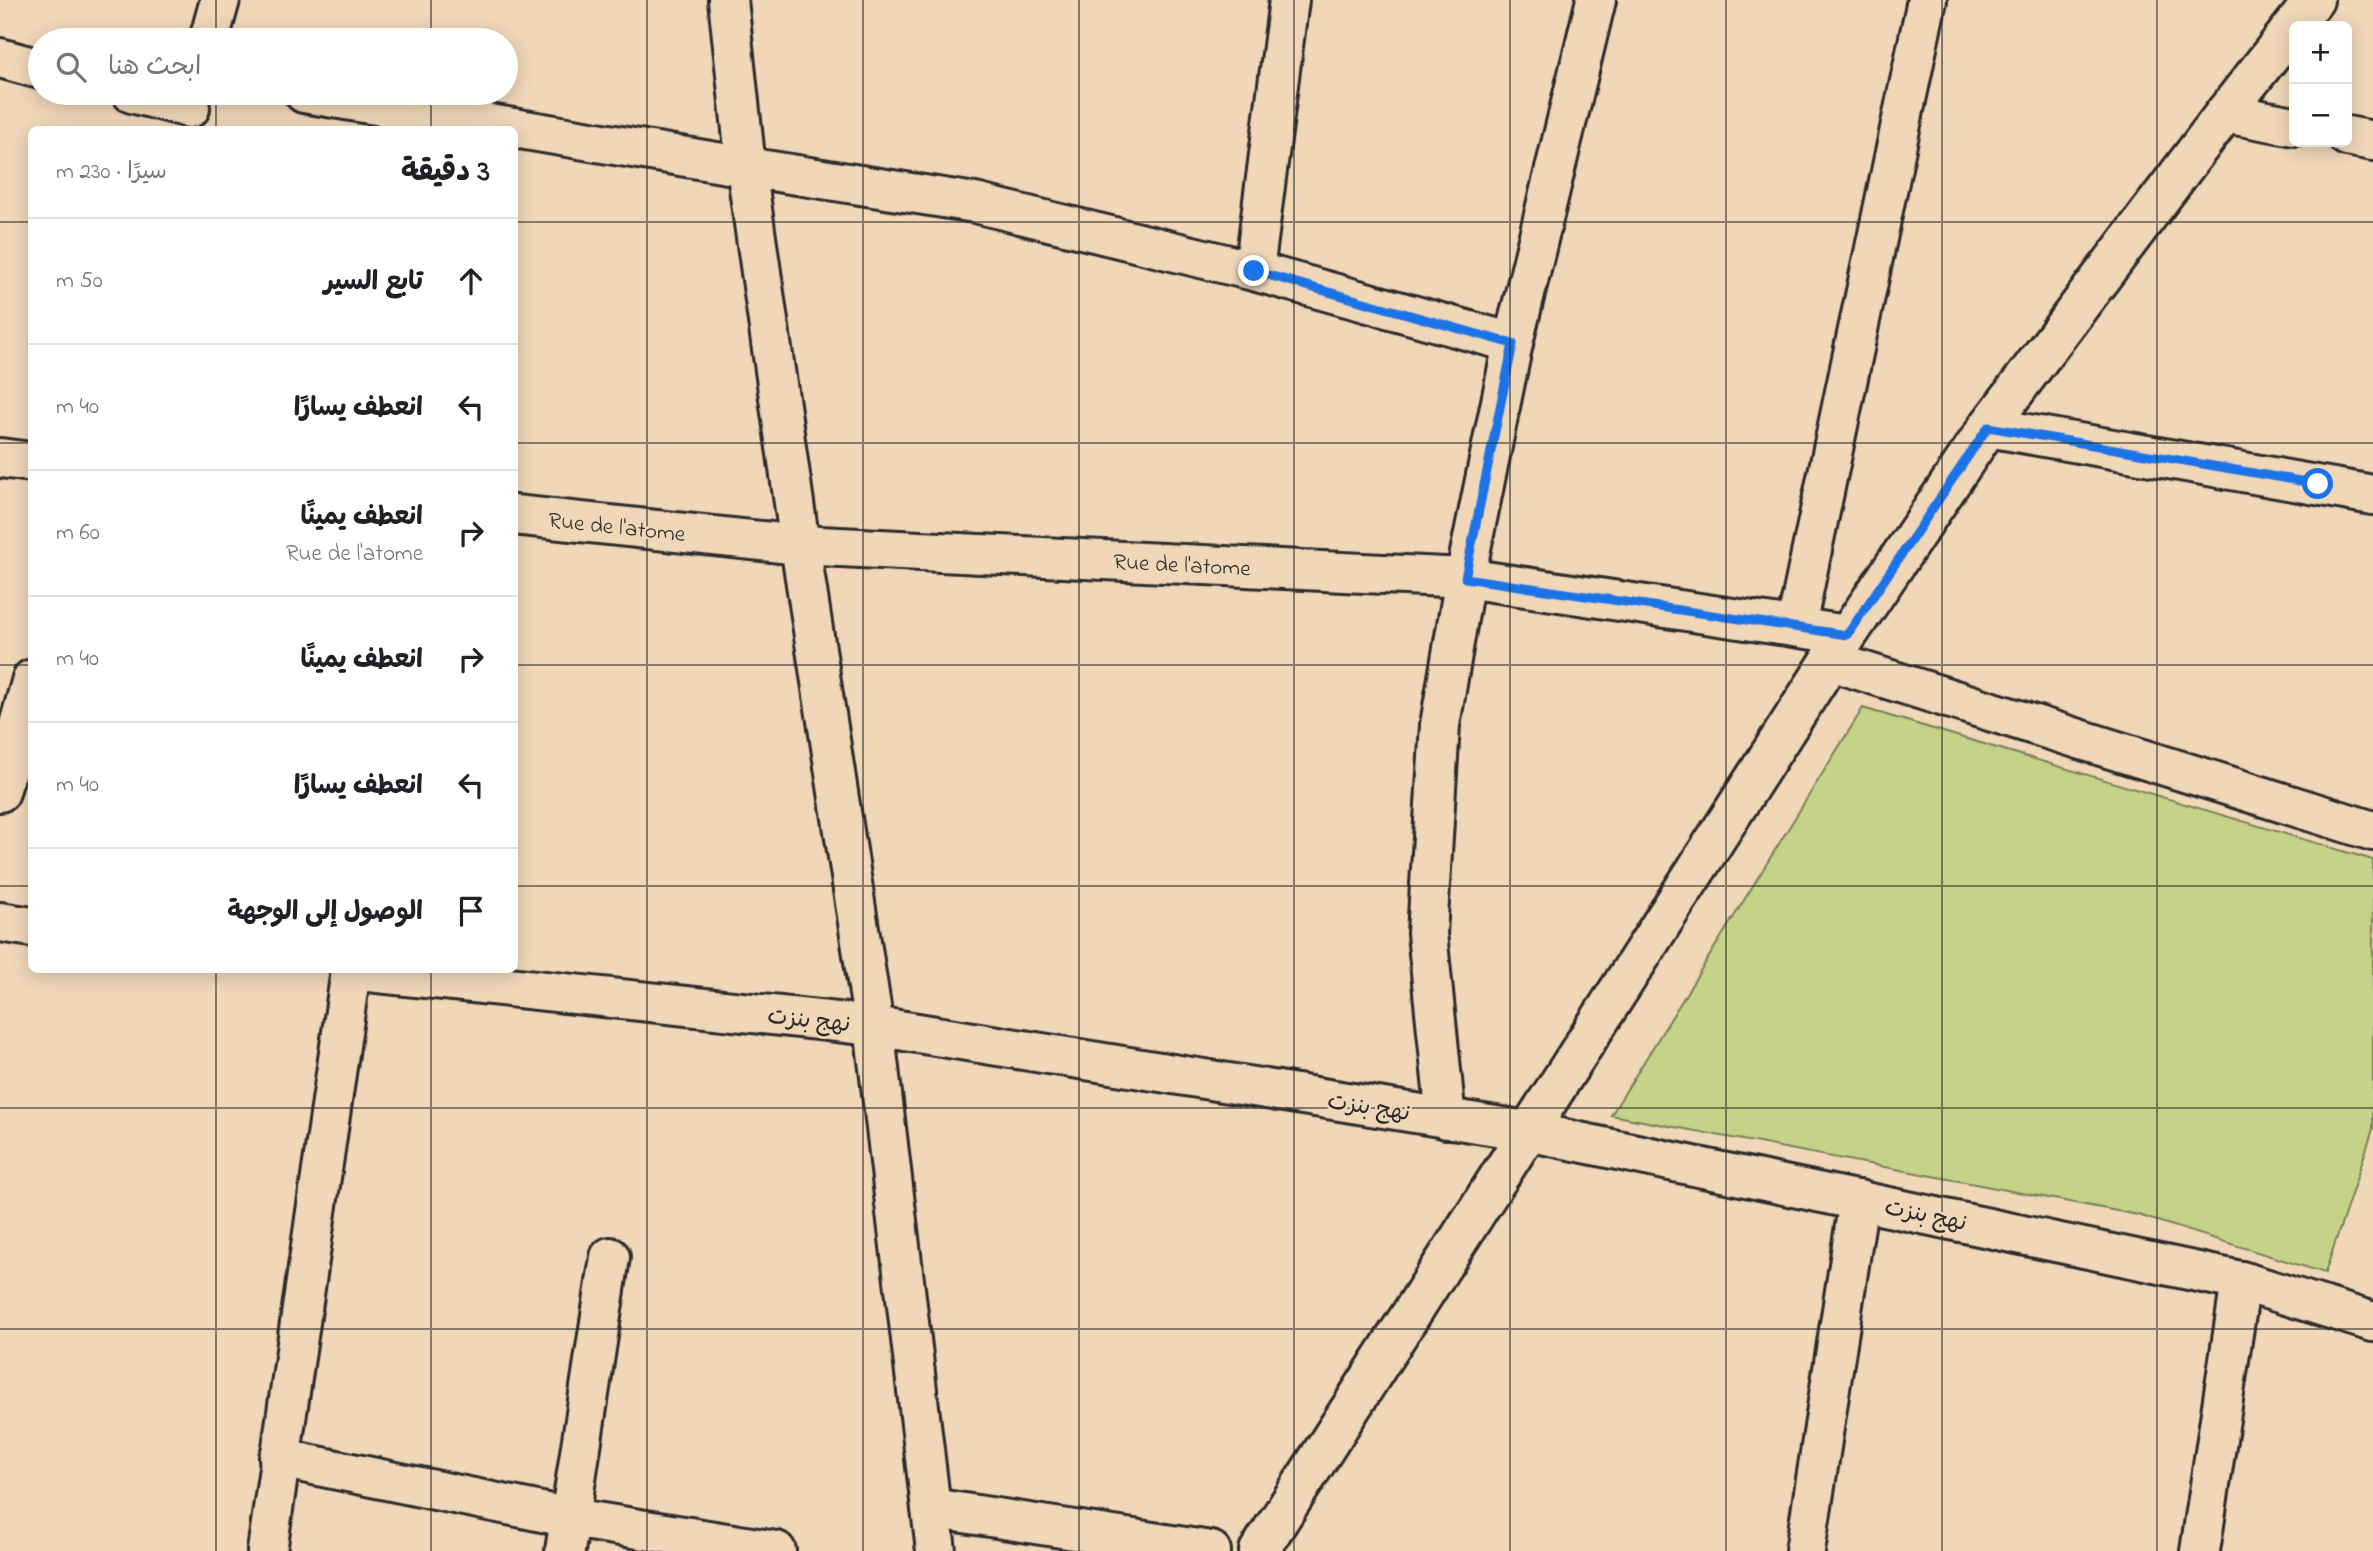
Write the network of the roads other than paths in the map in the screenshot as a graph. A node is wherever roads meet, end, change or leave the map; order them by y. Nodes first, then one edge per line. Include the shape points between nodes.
1 (220, 0) edge
2 (728, 0) edge
3 (1289, 0) edge
4 (1596, 0) edge
5 (1927, 0) edge
6 (2314, 0) edge
7 (212, 28) edge
8 (0, 58) edge
9 (28, 66) edge
10 (173, 105) edge
11 (376, 105) edge
12 (190, 110) edge
13 (2225, 113) junction
14 (2289, 125) edge
15 (501, 126) edge
16 (518, 129) edge
17 (2352, 137) edge
18 (2373, 141) edge
19 (746, 167) junction
20 (1254, 271) junction
21 (1513, 344) junction
22 (1988, 427) junction
23 (0, 458) edge
24 (28, 462) edge
25 (2373, 495) edge
26 (518, 515) edge
27 (800, 545) junction
28 (1465, 578) junction
29 (1796, 626) junction
30 (1838, 648) junction
31 (28, 693) edge
32 (0, 792) edge
33 (2373, 831) edge
34 (0, 922) edge
35 (28, 926) edge
36 (350, 973) edge
37 (378, 973) edge
38 (874, 1026) junction
39 (1446, 1119) junction
40 (1527, 1131) junction
41 (1859, 1200) junction
42 (610, 1257) dead end
43 (2241, 1281) junction
44 (2373, 1322) edge
45 (279, 1458) junction
46 (931, 1508) junction
47 (568, 1535) edge
48 (267, 1551) edge
49 (776, 1551) edge
50 (936, 1551) edge
51 (1210, 1551) edge
52 (1259, 1551) edge
53 (1805, 1551) edge
54 (2200, 1551) edge

1 - 7 street
2 - 19 street
3 - 20 street
4 - 21 street
5 - 29 street
6 - 13 street
8 - 9 street
10 - 12 street
11 - 15 street
13 - 14 street
13 - 22 street
16 - 19 street
17 - 18 street
19 - 20 street via 975,203
19 - 27 street
20 - 21 street
21 - 28 street
22 - 25 street
22 - 30 street
23 - 24 street
26 - 27 street, Rue de l'atome
27 - 28 street, Rue de l'atome
27 - 38 street
28 - 29 street, Rue de l'atome
28 - 39 street via 1440,725 1427,933
29 - 30 street, Rue de l'atome
30 - 33 street, Rue de l'atome
30 - 40 street
31 - 32 street
34 - 35 street
36 - 45 street
37 - 38 street, نهج بنزت
38 - 39 street, نهج بنزت
38 - 46 street
39 - 40 street, نهج بنزت
40 - 41 street, نهج بنزت
40 - 52 street
41 - 43 street, نهج بنزت
41 - 53 street
42 - 47 street
43 - 44 street, نهج بنزت
43 - 54 street
45 - 47 street
45 - 48 street
46 - 50 street
46 - 51 street
47 - 49 street

